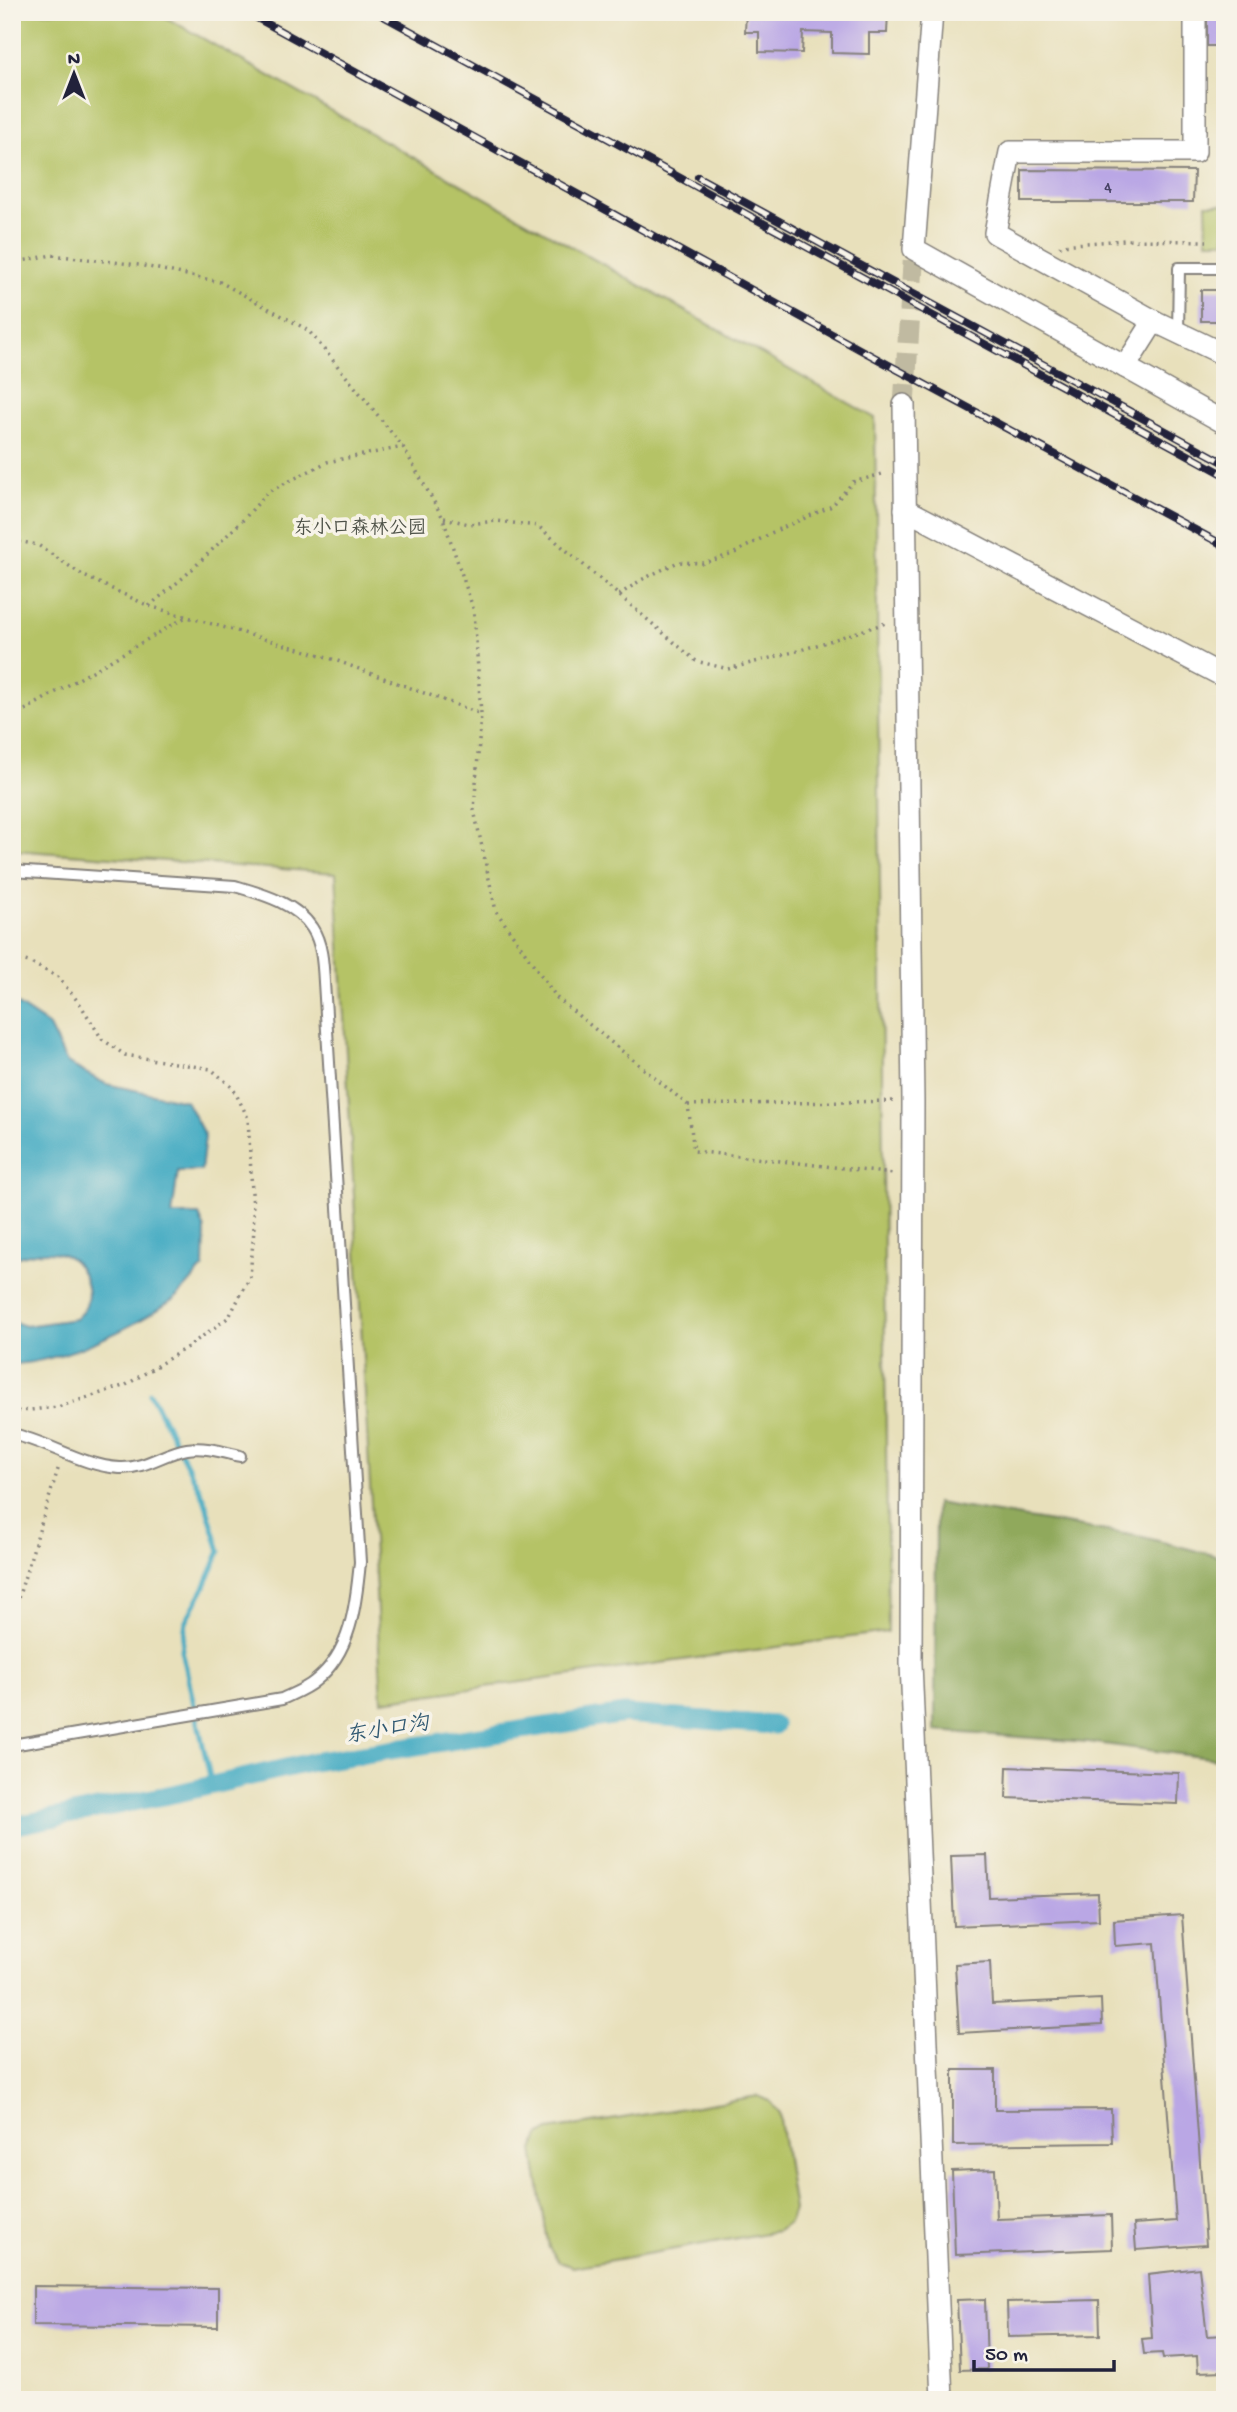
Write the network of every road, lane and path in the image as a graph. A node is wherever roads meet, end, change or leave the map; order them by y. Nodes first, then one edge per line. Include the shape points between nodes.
1 (932, 12) edge
2 (1195, 12) edge
3 (1207, 241) dead end
4 (12, 263) edge
5 (1049, 263) junction
6 (1225, 268) edge
7 (1154, 321) junction
8 (1178, 333) junction
9 (1225, 355) edge
10 (1125, 367) junction
11 (904, 405) tunnel mouth
12 (1225, 423) edge
13 (403, 447) junction
14 (905, 468) junction
15 (905, 509) junction
16 (443, 518) junction
17 (12, 540) edge
18 (618, 596) junction
19 (149, 606) junction
20 (907, 614) junction
21 (188, 616) junction
22 (1225, 677) edge
23 (481, 714) junction
24 (12, 715) edge
25 (12, 871) edge
26 (12, 958) edge
27 (913, 1101) junction
28 (688, 1105) junction
29 (913, 1176) junction
30 (12, 1412) edge
31 (12, 1434) edge
32 (63, 1452) junction
33 (240, 1456) dead end
34 (12, 1618) edge
35 (12, 1745) edge
36 (942, 2400) edge

1 - 10 street via 914,249
2 - 5 street via 1195,152 1010,152 995,233
3 - 5 path via 1061,245
4 - 13 path via 52,254 220,282 308,330
5 - 7 street
6 - 8 lane via 1179,268
7 - 8 street
7 - 10 street
8 - 9 street
10 - 12 street
11 - 14 street
13 - 16 path
13 - 19 path via 327,462 268,492
14 - 15 street
14 - 18 path via 853,482 832,506 733,554 703,564 678,562
15 - 20 street
15 - 22 street
16 - 18 path via 469,524 497,521 538,526
16 - 23 path via 474,611
17 - 19 path via 38,545 84,576
18 - 20 path via 696,661 728,669
19 - 21 path
20 - 27 street
21 - 23 path via 324,656
21 - 24 path
23 - 28 path via 474,810 496,911 557,998
25 - 35 lane via 235,886 264,894 312,928 321,952 360,1562 350,1626 337,1658 315,1682 282,1699
26 - 30 path via 58,977 102,1039 125,1055 211,1069 233,1088 248,1118 254,1229 250,1277 229,1317 126,1385 58,1407
27 - 28 path
27 - 29 street
28 - 29 path via 694,1151
29 - 36 street via 911,1663
31 - 32 lane
32 - 33 lane via 117,1468 138,1468 186,1449
32 - 34 path

